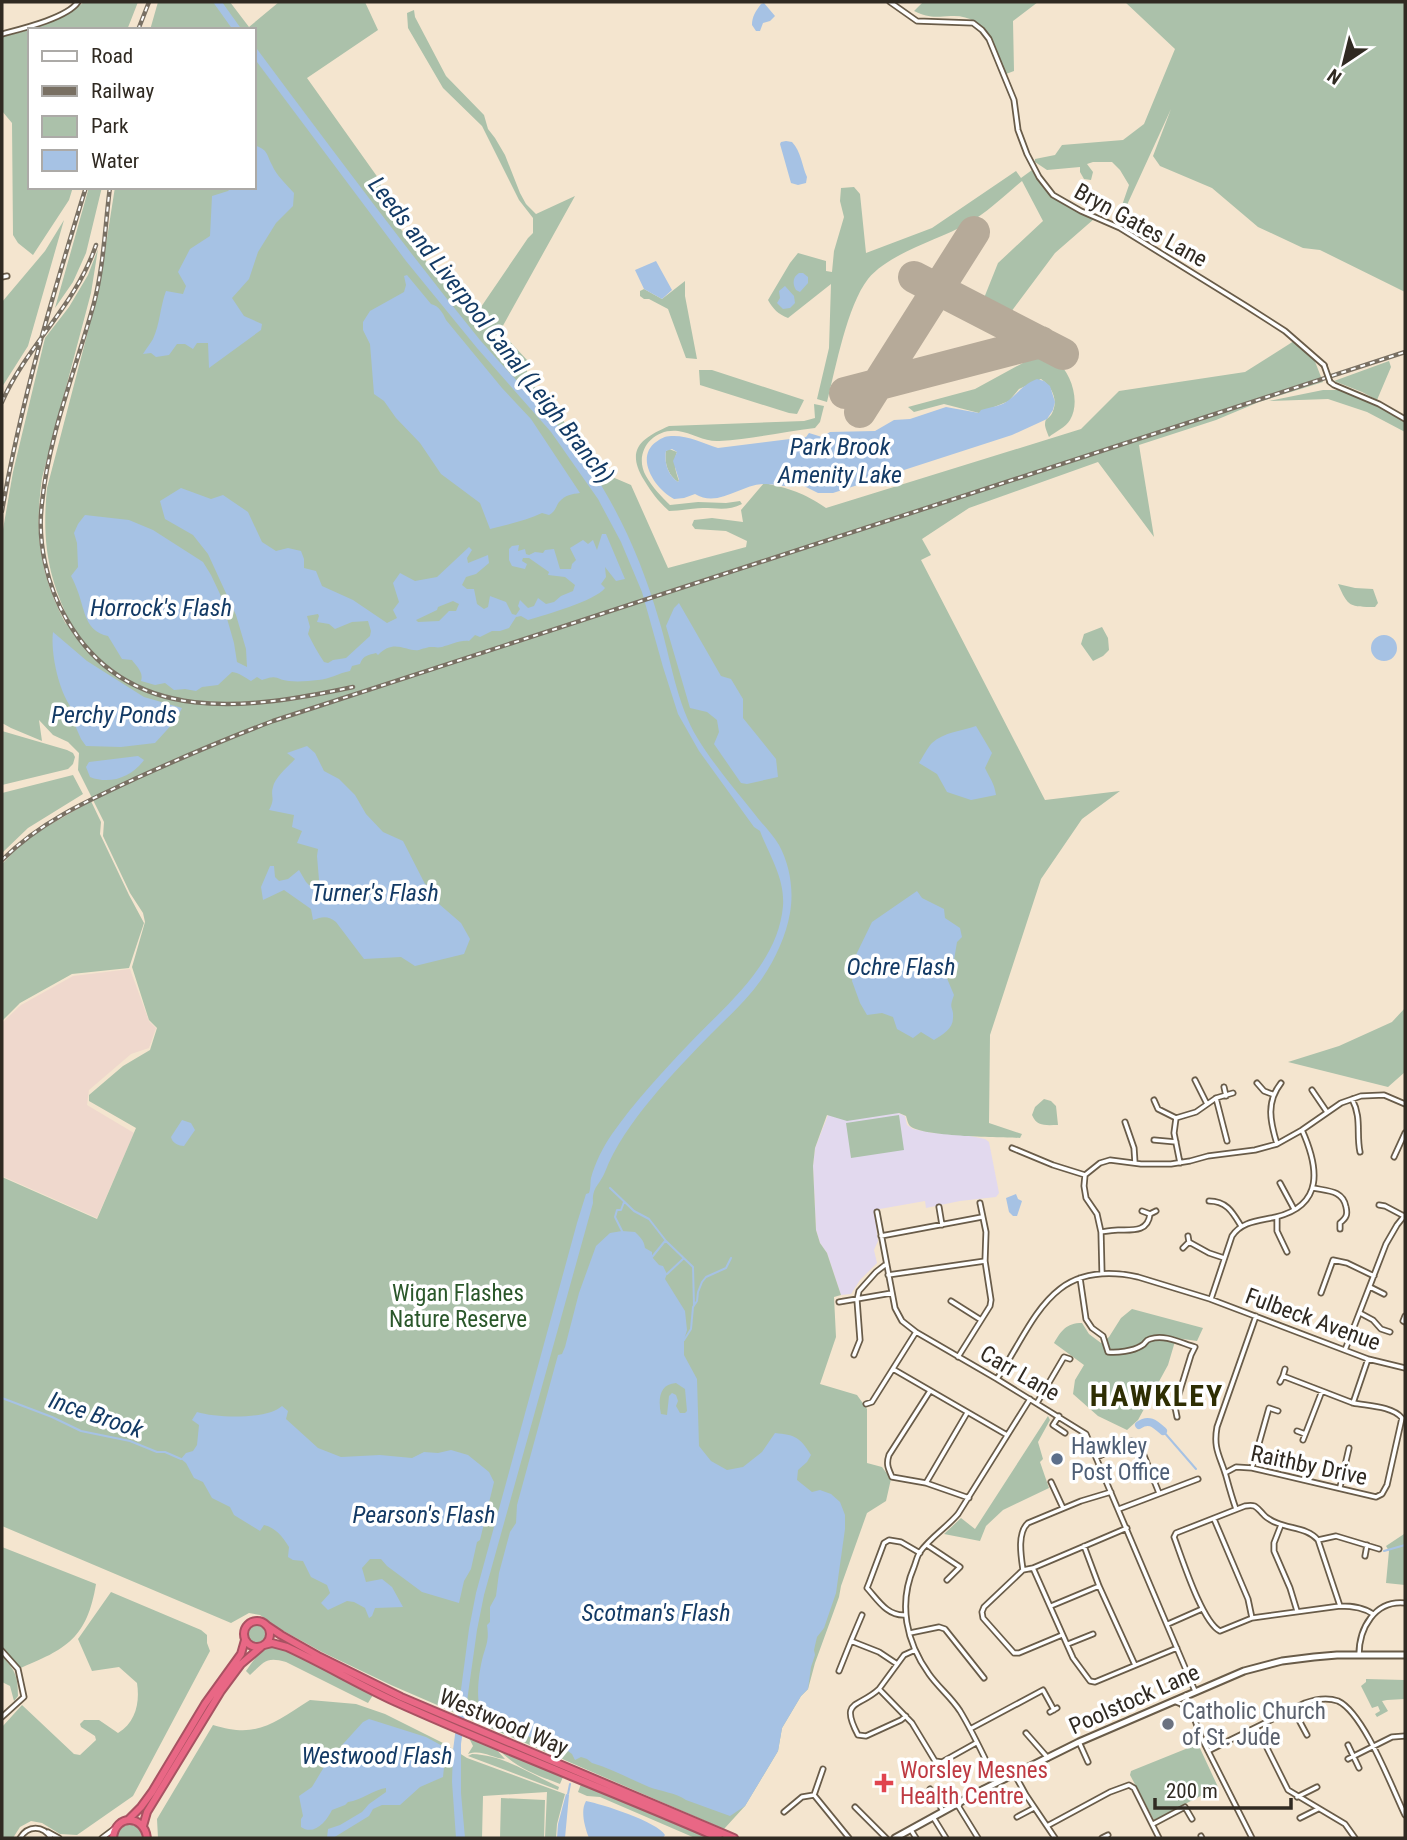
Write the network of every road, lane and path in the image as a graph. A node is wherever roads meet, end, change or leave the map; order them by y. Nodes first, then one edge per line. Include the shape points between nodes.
1 (78, 2) edge
2 (890, 2) edge
3 (2, 34) edge
4 (8, 276) dead end
5 (2, 277) edge
6 (1405, 419) edge
7 (1195, 1080) dead end
8 (1257, 1083) dead end
9 (1281, 1083) dead end
10 (1224, 1087) dead end
11 (1312, 1090) dead end
12 (1233, 1093) dead end
13 (1322, 1093) dead end
14 (1272, 1094) junction
15 (1226, 1096) junction
16 (1316, 1097) junction
17 (1216, 1098) junction
18 (1352, 1099) junction
19 (1154, 1100) dead end
20 (1405, 1103) edge
21 (1207, 1104) junction
22 (1327, 1112) junction
23 (1176, 1118) junction
24 (1125, 1122) dead end
25 (1133, 1127) dead end
26 (1127, 1129) junction
27 (1302, 1130) junction
28 (1405, 1133) edge
29 (1154, 1140) dead end
30 (1227, 1141) dead end
31 (1176, 1142) junction
32 (1276, 1144) junction
33 (1358, 1144) junction
34 (1351, 1145) dead end
35 (1013, 1148) dead end
36 (1360, 1152) dead end
37 (1394, 1157) dead end
38 (1135, 1163) junction
39 (1180, 1163) junction
40 (1086, 1175) junction
41 (1280, 1183) dead end
42 (1313, 1188) junction
43 (1209, 1201) dead end
44 (980, 1203) dead end
45 (1378, 1205) dead end
46 (939, 1207) dead end
47 (1294, 1209) junction
48 (1142, 1211) dead end
49 (1156, 1211) dead end
50 (877, 1212) dead end
51 (1150, 1214) junction
52 (1405, 1216) edge
53 (983, 1217) junction
54 (1276, 1217) junction
55 (942, 1225) junction
56 (1241, 1226) junction
57 (1340, 1229) dead end
58 (1101, 1232) junction
59 (881, 1236) junction
60 (1188, 1236) dead end
61 (1189, 1242) junction
62 (1183, 1248) dead end
63 (1287, 1252) dead end
64 (1224, 1258) junction
65 (985, 1261) junction
66 (886, 1265) junction
67 (1102, 1273) junction
68 (888, 1275) junction
69 (1374, 1276) junction
70 (1080, 1278) junction
71 (1370, 1287) junction
72 (892, 1293) junction
73 (1321, 1293) dead end
74 (1384, 1294) dead end
75 (857, 1300) junction
76 (1210, 1300) junction
77 (839, 1302) dead end
78 (952, 1304) dead end
79 (1360, 1313) junction
80 (1256, 1316) junction
81 (1405, 1316) edge
82 (981, 1320) junction
83 (1405, 1322) edge
84 (916, 1332) junction
85 (1390, 1332) dead end
86 (1345, 1350) junction
87 (854, 1355) dead end
88 (958, 1357) junction
89 (1070, 1359) dead end
90 (1368, 1359) junction
91 (1405, 1367) edge
92 (893, 1369) junction
93 (1285, 1369) dead end
94 (1283, 1376) junction
95 (997, 1378) junction
96 (1280, 1382) dead end
97 (930, 1391) junction
98 (1322, 1391) junction
99 (1030, 1399) junction
100 (1272, 1401) dead end
101 (1037, 1403) junction
102 (1161, 1403) dead end
103 (1353, 1403) junction
104 (866, 1404) dead end
105 (1175, 1407) junction
106 (1269, 1408) junction
107 (1278, 1411) dead end
108 (967, 1413) junction
109 (1059, 1416) junction
110 (1177, 1417) dead end
111 (1297, 1431) dead end
112 (1065, 1433) dead end
113 (1305, 1434) junction
114 (1007, 1435) junction
115 (1303, 1440) dead end
116 (1350, 1448) dead end
117 (1097, 1457) junction
118 (1252, 1468) junction
119 (1225, 1473) junction
120 (1198, 1479) dead end
121 (1051, 1482) dead end
122 (926, 1483) junction
123 (1340, 1487) junction
124 (1111, 1492) junction
125 (1159, 1493) junction
126 (969, 1498) junction
127 (1063, 1508) junction
128 (1119, 1509) junction
129 (1236, 1509) junction
130 (1214, 1519) junction
131 (1281, 1525) junction
132 (1126, 1528) junction
133 (1318, 1540) junction
134 (927, 1545) junction
135 (1367, 1545) junction
136 (1084, 1546) junction
137 (1379, 1549) dead end
138 (920, 1553) junction
139 (1365, 1556) dead end
140 (965, 1564) dead end
141 (960, 1567) junction
142 (1033, 1568) junction
143 (1023, 1570) junction
144 (947, 1580) dead end
145 (1099, 1586) junction
146 (1405, 1603) edge
147 (1051, 1606) junction
148 (1340, 1606) junction
149 (1202, 1609) junction
150 (1297, 1612) junction
151 (1373, 1614) junction
152 (862, 1615) dead end
153 (905, 1615) junction
154 (1252, 1618) junction
155 (1168, 1624) junction
156 (266, 1625) junction
157 (910, 1633) junction
158 (1093, 1634) dead end
159 (1062, 1635) junction
160 (245, 1640) junction
161 (851, 1641) junction
162 (1068, 1644) junction
163 (262, 1646) junction
164 (1177, 1648) junction
165 (915, 1650) junction
166 (2, 1651) edge
167 (1359, 1655) junction
168 (1405, 1656) edge
169 (897, 1664) junction
170 (1135, 1665) junction
171 (839, 1671) dead end
172 (984, 1678) dead end
173 (879, 1689) junction
174 (1195, 1691) junction
175 (1186, 1695) junction
176 (1171, 1701) junction
177 (1293, 1709) junction
178 (1054, 1710) dead end
179 (906, 1716) junction
180 (2, 1717) edge
181 (1193, 1717) junction
182 (445, 1720) junction
183 (1257, 1728) junction
184 (970, 1730) junction
185 (473, 1731) junction
186 (1026, 1733) dead end
187 (1307, 1735) dead end
188 (1405, 1736) edge
189 (1079, 1742) junction
190 (976, 1743) junction
191 (1348, 1745) dead end
192 (1373, 1747) junction
193 (1208, 1751) junction
194 (1354, 1757) junction
195 (1048, 1758) junction
196 (1348, 1759) dead end
197 (1088, 1762) dead end
198 (1359, 1768) dead end
199 (823, 1769) dead end
200 (1015, 1774) junction
201 (997, 1783) junction
202 (1317, 1787) dead end
203 (930, 1789) dead end
204 (814, 1795) junction
205 (1297, 1797) junction
206 (783, 1804) dead end
207 (956, 1804) junction
208 (855, 1807) dead end
209 (1034, 1808) junction
210 (1318, 1809) junction
211 (943, 1811) junction
212 (1405, 1815) edge
213 (933, 1817) junction
214 (1017, 1817) dead end
215 (1300, 1818) dead end
216 (1192, 1819) dead end
217 (128, 1820) junction
218 (1152, 1824) junction
219 (1047, 1826) junction
220 (116, 1828) junction
221 (911, 1830) junction
222 (46, 1831) junction
223 (145, 1832) edge
224 (1108, 1835) dead end
225 (1251, 1837) edge
226 (20, 1838) edge
227 (51, 1838) edge
228 (59, 1838) edge
229 (102, 1838) edge
230 (113, 1838) edge
231 (153, 1838) edge
232 (719, 1838) edge
233 (734, 1838) edge
234 (849, 1838) edge
235 (886, 1838) edge
236 (895, 1838) edge
237 (916, 1838) edge
238 (946, 1838) edge
239 (978, 1838) edge
240 (1055, 1838) edge
241 (1102, 1838) edge
242 (1159, 1838) edge
243 (1244, 1838) edge
244 (1355, 1838) edge

1 - 3 street via 52,18
2 - 6 street, Bryn Gates Lane, bridge via 917,21 973,23 982,30 1014,100 1028,156 1053,195 1120,229 1246,306 1324,365 1334,385
4 - 5 street
7 - 21 street
8 - 14 street
9 - 14 street
10 - 15 street
11 - 16 street
12 - 15 street
13 - 16 street
14 - 32 street via 1270,1119
15 - 17 street
16 - 22 street
17 - 21 street
17 - 30 street
18 - 20 street via 1384,1095
18 - 22 street
18 - 33 street via 1359,1121
19 - 23 street via 1158,1109
21 - 23 street
22 - 27 street
23 - 31 street
24 - 26 street
25 - 26 street
26 - 38 street via 1135,1147
27 - 32 street
27 - 42 street via 1312,1154
28 - 37 street
29 - 31 street
31 - 39 street
32 - 39 street
33 - 34 street
33 - 36 street
35 - 40 street
38 - 39 street
38 - 40 street via 1110,1160
40 - 58 street via 1086,1198 1097,1214
41 - 47 street
42 - 47 street via 1303,1206
42 - 57 street via 1343,1198 1347,1212
43 - 56 street via 1225,1204
44 - 53 street
45 - 52 street via 1386,1204
46 - 55 street
47 - 54 street
48 - 51 street
49 - 51 street
50 - 59 street, Carr Lane
51 - 58 street via 1146,1225 1137,1230
52 - 69 street via 1386,1244
53 - 55 street
53 - 65 street
54 - 56 street
54 - 63 street
55 - 59 street
56 - 64 street
58 - 67 street
59 - 66 street, Carr Lane
60 - 61 street
61 - 62 street
61 - 64 street
64 - 76 street
65 - 68 street
65 - 82 street via 991,1300
66 - 68 street, Carr Lane
66 - 75 street via 859,1290
67 - 70 street, Fulbeck Avenue
67 - 76 street, Fulbeck Avenue via 1138,1277
68 - 72 street, Carr Lane
69 - 71 street
69 - 73 street via 1333,1260
70 - 95 street, Fulbeck Avenue via 1048,1298
70 - 105 street via 1086,1320 1103,1336 1108,1352 1131,1350 1158,1338 1195,1347
71 - 74 street
71 - 79 street
72 - 75 street
72 - 84 street, Carr Lane via 899,1317
75 - 77 street
75 - 87 street via 860,1340
76 - 80 street, Fulbeck Avenue
78 - 82 street
79 - 85 street
79 - 86 street
80 - 86 street, Fulbeck Avenue
80 - 119 street via 1217,1427 1215,1447
81 - 83 street
82 - 88 street
84 - 88 street, Carr Lane
84 - 92 street
86 - 90 street, Fulbeck Avenue
88 - 95 street, Carr Lane
89 - 101 street via 1064,1357
90 - 91 street, Fulbeck Avenue
90 - 103 street
92 - 97 street
92 - 104 street via 872,1402
93 - 94 street
94 - 96 street
94 - 98 street, Raithby Drive
95 - 99 street, Carr Lane
97 - 108 street
97 - 122 street via 887,1462 892,1477
98 - 103 street, Raithby Drive
98 - 113 street
99 - 101 street, Carr Lane
99 - 114 street
100 - 106 street
101 - 109 street, Carr Lane
102 - 105 street
103 - 123 street, Raithby Drive via 1391,1410 1402,1418 1382,1494 1376,1497
105 - 110 street
106 - 107 street
106 - 118 street
108 - 114 street
108 - 122 street
109 - 112 street via 1053,1425
109 - 117 street, Carr Lane via 1086,1434
111 - 113 street
113 - 115 street
114 - 126 street
116 - 123 street
117 - 124 street, Carr Lane
117 - 125 street via 1132,1441 1139,1443
118 - 119 street, Raithby Drive via 1236,1467
118 - 123 street, Raithby Drive
119 - 129 street
120 - 125 street
121 - 127 street
122 - 126 street
124 - 127 street
124 - 128 street, Carr Lane
125 - 128 street
126 - 134 street
127 - 143 street via 1023,1527
128 - 132 street, Carr Lane
129 - 130 street
129 - 131 street via 1253,1504
130 - 149 street via 1179,1530 1174,1537
130 - 154 street
131 - 133 street via 1301,1529
131 - 150 street via 1274,1551
132 - 136 street
132 - 155 street, Carr Lane
133 - 135 street via 1336,1536
133 - 148 street
134 - 138 street
134 - 141 street
135 - 137 street
135 - 139 street
136 - 142 street
136 - 145 street
138 - 153 street via 905,1594
138 - 153 street via 888,1540 867,1588 894,1614
140 - 141 street
141 - 144 street
142 - 143 street
142 - 147 street
143 - 159 street via 984,1607 983,1618 1014,1653
145 - 147 street
145 - 170 street
146 - 151 street via 1385,1605
147 - 159 street
148 - 150 street
148 - 151 street
149 - 154 street via 1212,1627 1220,1631
149 - 155 street
150 - 154 street
151 - 167 street
152 - 161 street
153 - 157 street
155 - 164 street, Carr Lane
156 - 160 highway via 250,1623
156 - 163 highway via 270,1636
156 - 182 highway, Westwood Way
157 - 165 street
157 - 172 street via 945,1629
158 - 162 street
159 - 162 street
160 - 163 highway via 254,1647
160 - 217 highway via 241,1654 148,1798
161 - 169 street
161 - 171 street
162 - 170 street via 1090,1681
163 - 182 highway, Westwood Way via 287,1647 366,1688
163 - 223 highway via 241,1664 216,1699 147,1812
164 - 170 street
164 - 174 street, Carr Lane
165 - 169 street
165 - 184 street
166 - 180 street via 18,1669 24,1697
167 - 168 main road, Poolstock Lane
167 - 174 main road, Poolstock Lane via 1262,1665
169 - 173 street
173 - 179 street
173 - 179 street via 850,1708 858,1735 866,1736
174 - 175 main road, Poolstock Lane
175 - 176 main road, Poolstock Lane
175 - 181 street
176 - 181 street via 1180,1703
176 - 189 main road, Poolstock Lane
177 - 183 street
177 - 187 street
177 - 192 street via 1317,1699 1339,1702 1356,1717
178 - 184 street via 1043,1690
179 - 190 street via 937,1762
181 - 193 street
182 - 185 highway, Westwood Way
183 - 193 street
183 - 205 street via 1288,1790
184 - 190 street
185 - 232 highway, Westwood Way
185 - 233 highway, Westwood Way
186 - 195 street
188 - 192 street
189 - 195 main road, Poolstock Lane
189 - 197 street
190 - 201 street
191 - 194 street
192 - 194 street
192 - 212 street
193 - 225 street
194 - 196 street
194 - 198 street
195 - 200 main road, Poolstock Lane
199 - 204 street
200 - 201 main road, Poolstock Lane
200 - 209 street
201 - 207 main road, Poolstock Lane
202 - 205 street
203 - 211 street
204 - 206 street via 802,1797 785,1810
204 - 234 street
205 - 210 street
207 - 211 main road, Poolstock Lane
207 - 239 street
208 - 235 street
209 - 214 street
209 - 219 street
210 - 215 street
210 - 244 street via 1345,1824
211 - 213 main road, Poolstock Lane
213 - 221 main road, Poolstock Lane
213 - 238 street
216 - 218 street via 1185,1807
217 - 220 highway
217 - 223 highway via 138,1822
218 - 219 street via 1135,1788 1129,1785
218 - 242 street
219 - 240 street
220 - 229 street
220 - 230 highway
221 - 236 main road, Poolstock Lane
221 - 237 street
222 - 226 street via 31,1828
222 - 227 street
222 - 228 street
223 - 231 street
224 - 241 street
225 - 243 street

